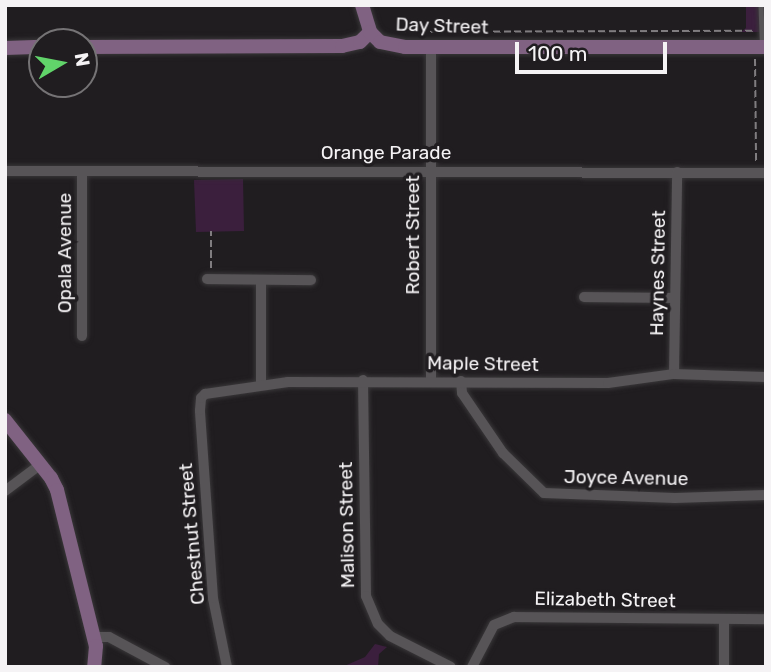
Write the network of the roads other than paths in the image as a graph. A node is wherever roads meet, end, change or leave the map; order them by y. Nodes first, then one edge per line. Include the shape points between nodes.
1 (362, 5) edge
2 (761, 5) edge
3 (370, 32) junction
4 (28, 47) edge
5 (98, 47) edge
6 (431, 47) junction
7 (761, 47) edge
8 (5, 48) edge
9 (5, 171) edge
10 (82, 171) junction
11 (431, 171) junction
12 (677, 172) junction
13 (761, 173) edge
14 (209, 279) road end
15 (261, 280) junction
16 (312, 280) dead end
17 (584, 297) dead end
18 (674, 298) junction
19 (82, 336) dead end
20 (674, 374) junction
21 (766, 376) edge
22 (363, 380) junction
23 (431, 381) junction
24 (461, 381) junction
25 (261, 385) junction
26 (201, 398) joint
27 (5, 420) edge
28 (41, 464) junction
29 (5, 491) edge
30 (766, 495) edge
31 (724, 619) junction
32 (766, 619) edge
33 (94, 637) junction
34 (94, 667) edge
35 (165, 667) edge
36 (227, 667) edge
37 (451, 667) edge
38 (472, 667) edge
39 (724, 667) edge

1 - 3 street
2 - 7 lane
3 - 5 street, Day Street via 360,42 342,46
3 - 6 street, Day Street via 391,46
4 - 8 street
6 - 7 street, Day Street
6 - 11 street, Robert Street
9 - 10 street, Orange Parade
10 - 11 street, Orange Parade
10 - 19 street, Opala Avenue
11 - 12 street, Orange Parade
11 - 23 street, Robert Street
12 - 13 street, Orange Parade
12 - 18 street, Haynes Street
14 - 15 street
15 - 16 street
15 - 25 street
17 - 18 street
18 - 20 street, Haynes Street
20 - 21 street, Maple Street
20 - 24 street, Maple Street via 608,383
22 - 23 street, Maple Street
22 - 25 street, Maple Street
22 - 37 street, Malison Street via 366,596 378,624 390,636
23 - 24 street, Maple Street
24 - 30 street, Joyce Avenue via 462,393 503,453 544,493 675,498
25 - 26 street, Maple Street
26 - 36 street, Chestnut Street via 213,598
27 - 28 street
28 - 29 street
28 - 33 street via 57,490
31 - 32 street, Elizabeth Street
31 - 38 street, Elizabeth Street via 514,617 494,625
31 - 39 street
33 - 34 street
33 - 35 street via 109,637

